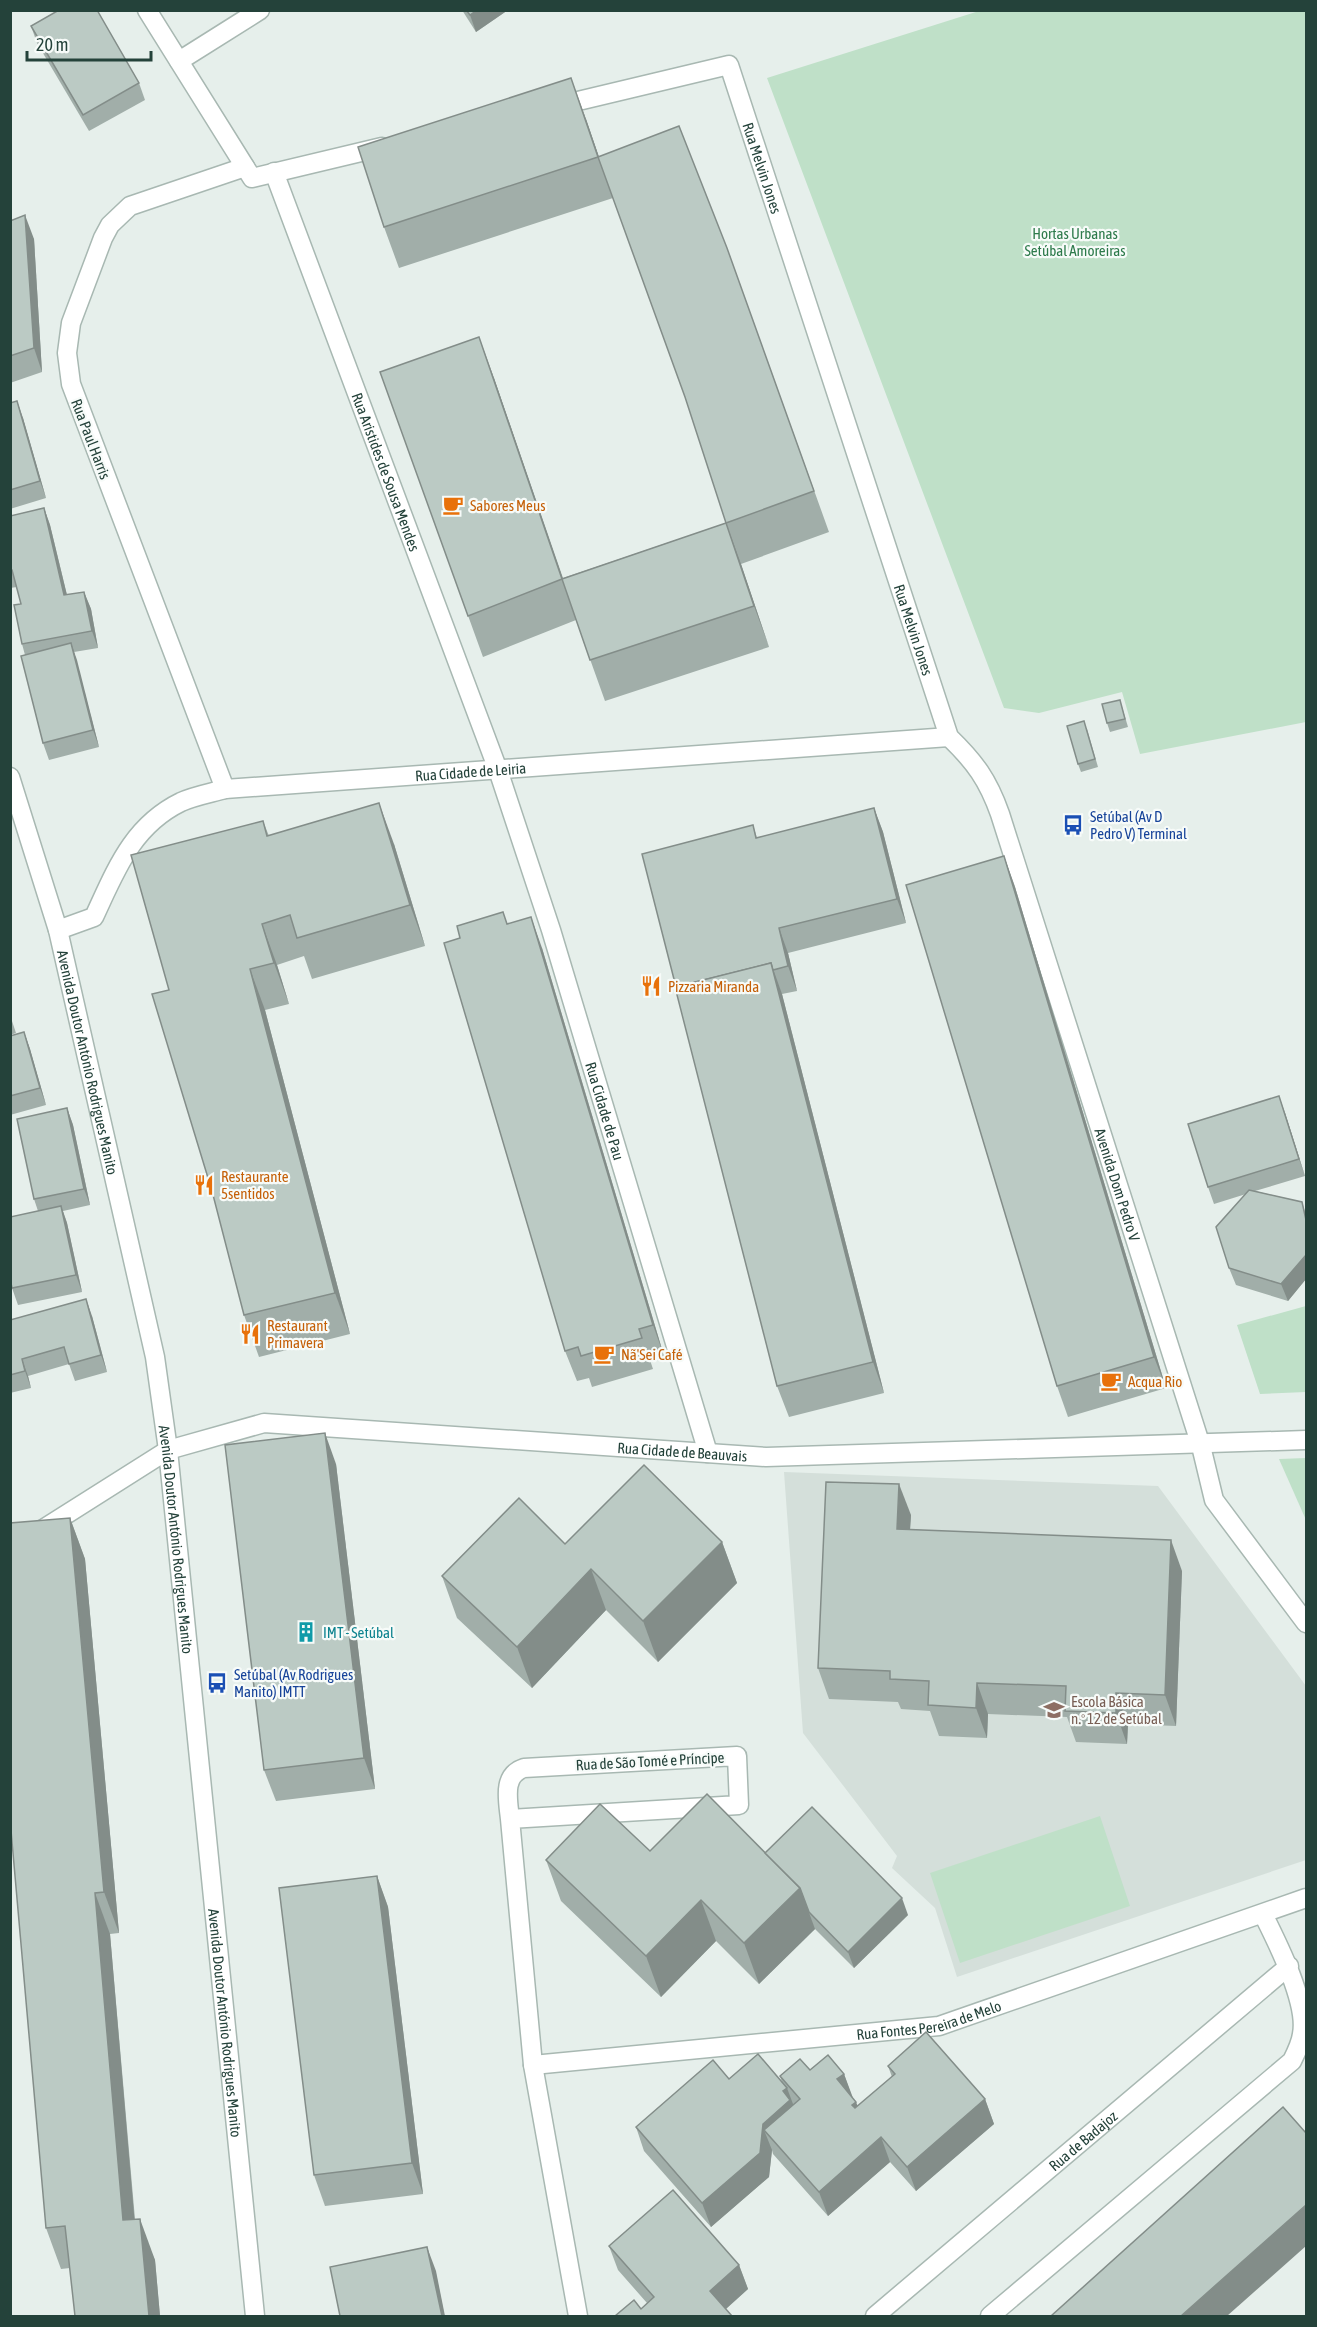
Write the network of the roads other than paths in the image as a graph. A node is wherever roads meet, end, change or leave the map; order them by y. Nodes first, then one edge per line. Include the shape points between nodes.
1 (147, 10) edge
2 (260, 10) edge
3 (179, 61) junction
4 (543, 109) edge
5 (402, 142) edge
6 (274, 172) junction
7 (249, 173) junction
8 (949, 737) junction
9 (498, 770) junction
10 (10, 777) edge
11 (225, 789) junction
12 (58, 930) junction
13 (1306, 1440) edge
14 (1201, 1446) junction
15 (168, 1450) junction
16 (708, 1452) junction
17 (10, 1550) edge
18 (1306, 1623) edge
19 (510, 1818) junction
20 (1306, 1898) edge
21 (1263, 1914) junction
22 (1289, 1966) junction
23 (1299, 2059) edge
24 (533, 2065) junction
25 (255, 2316) edge
26 (578, 2316) edge
27 (876, 2316) edge
28 (990, 2316) edge

1 - 3 street
2 - 3 street
3 - 7 street
4 - 8 street, Rua Melvin Jones via 729,65
5 - 6 street
6 - 7 street
6 - 9 street, Rua Aristides de Sousa Mendes
7 - 11 street, Rua Paul Harris via 130,206 119,214 103,238 70,323 67,353 70,384
8 - 9 street, Rua Cidade de Leiria
8 - 14 street, Avenida Dom Pedro V via 974,760 1000,814
9 - 11 street, Rua Cidade de Leiria
9 - 16 street, Rua Cidade de Pau
10 - 12 street, Avenida Doutor António Rodrigues Manito
11 - 12 street, Rua Cidade de Leiria via 182,801 150,821 125,852 94,917
12 - 15 street, Avenida Doutor António Rodrigues Manito via 155,1357
13 - 14 street, Rua Cidade de Beauvais
14 - 16 street, Rua Cidade de Beauvais via 766,1457
14 - 18 street, Avenida Dom Pedro V via 1214,1500
15 - 16 street, Rua Cidade de Beauvais via 264,1423
15 - 17 street, Rua Cidade de Beauvais
15 - 25 street, Avenida Doutor António Rodrigues Manito
19 - 19 street, Rua de São Tomé e Príncipe via 510,1779 525,1768 736,1756 739,1805
19 - 24 street, Rua de São Tomé e Príncipe
20 - 21 street, Rua Fontes Pereira de Melo
21 - 22 street
21 - 24 street, Rua Fontes Pereira de Melo via 939,2026
22 - 23 street via 1303,2033
22 - 27 street, Rua de Badajoz
23 - 28 street
24 - 26 street, Rua de São Tomé e Príncipe

